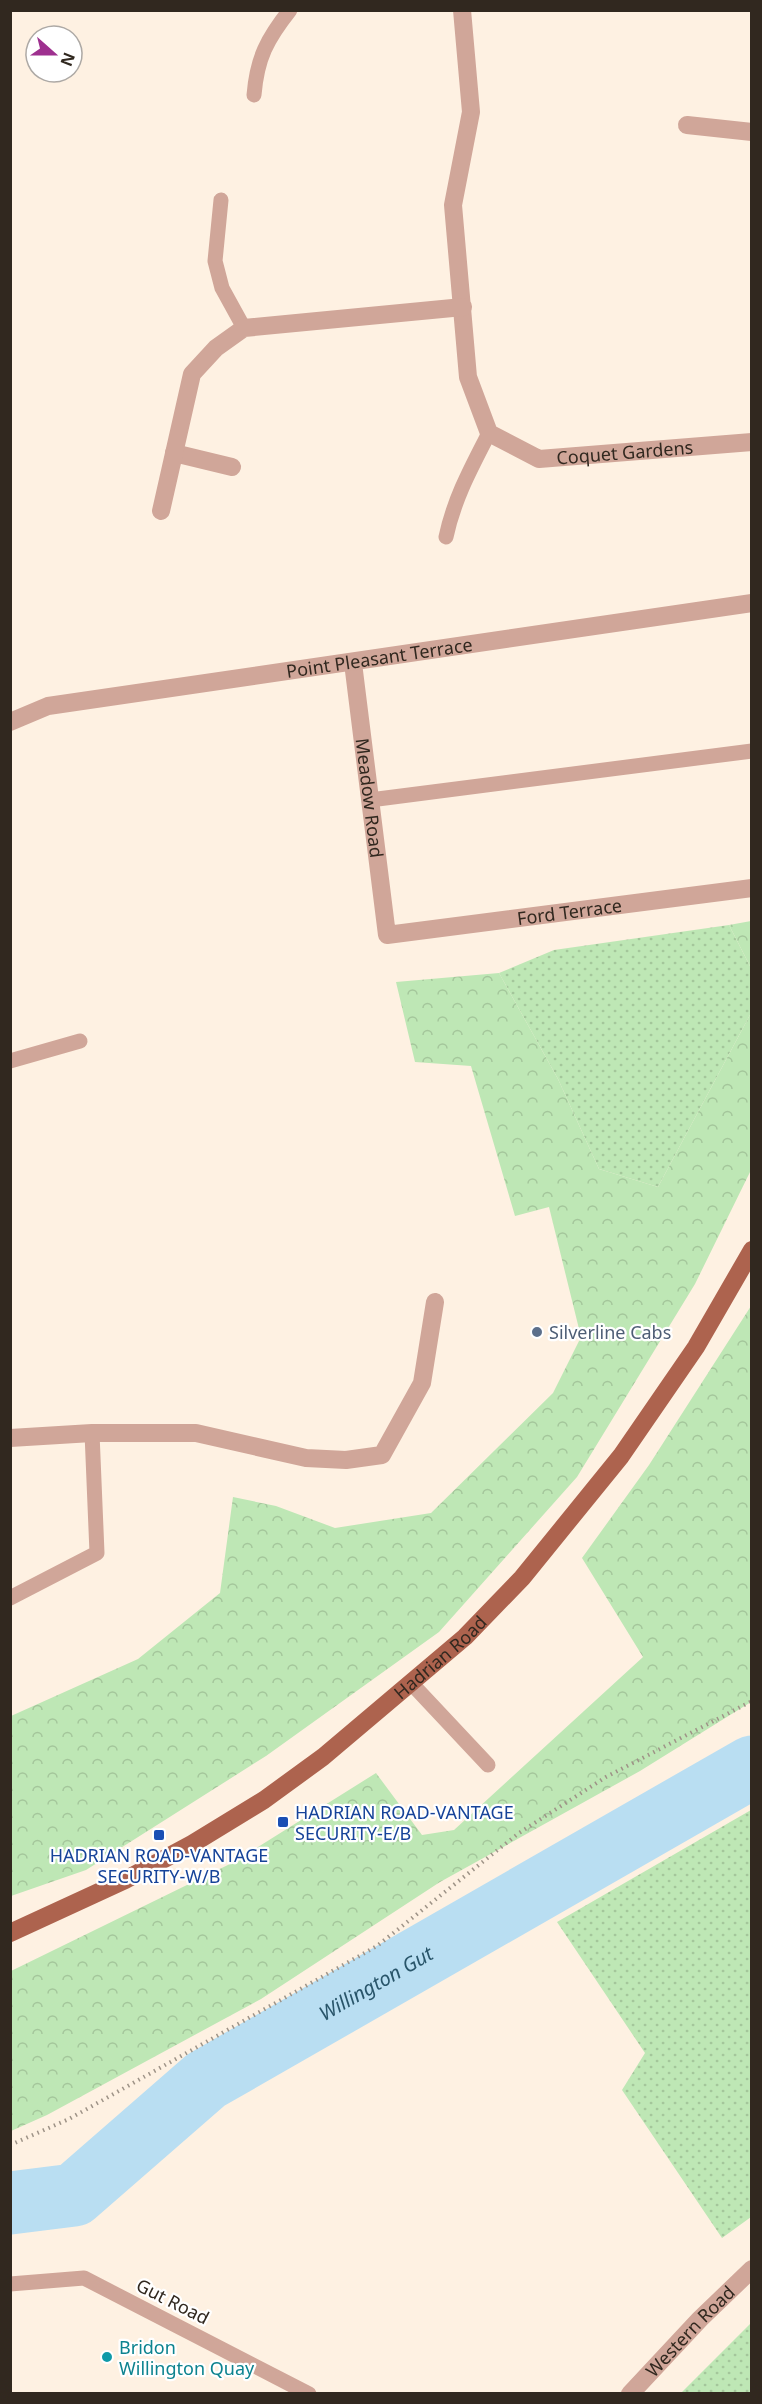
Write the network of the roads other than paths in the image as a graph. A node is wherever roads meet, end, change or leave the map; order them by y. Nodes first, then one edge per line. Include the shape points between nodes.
1 (290, 10) edge
2 (462, 10) edge
3 (254, 95) dead end
4 (687, 124) dead end
5 (752, 132) edge
6 (221, 200) dead end
7 (464, 307) junction
8 (244, 328) junction
9 (489, 433) junction
10 (752, 442) edge
11 (174, 453) junction
12 (232, 467) dead end
13 (161, 511) dead end
14 (446, 537) dead end
15 (752, 603) edge
16 (353, 663) junction
17 (10, 722) edge
18 (752, 751) edge
19 (370, 800) junction
20 (752, 888) edge
21 (387, 935) joint
22 (80, 1041) dead end
23 (10, 1060) edge
24 (752, 1251) edge
25 (435, 1302) dead end
26 (93, 1433) junction
27 (10, 1438) edge
28 (10, 1598) edge
29 (412, 1684) junction
30 (488, 1765) dead end
31 (10, 1933) edge
32 (752, 2270) edge
33 (10, 2284) edge
34 (309, 2394) edge
35 (630, 2394) edge

1 - 3 lane via 262,52
2 - 7 street via 471,112 453,205
4 - 5 street
6 - 8 lane via 215,261 222,288
7 - 8 street
7 - 9 street via 468,377
8 - 11 street via 216,348 192,374
9 - 10 street, Coquet Gardens via 538,459
9 - 14 lane via 461,485
11 - 12 street
11 - 13 street
15 - 16 street, Point Pleasant Terrace
16 - 17 street, Point Pleasant Terrace via 48,706
16 - 19 street, Meadow Road
18 - 19 lane
19 - 21 street, Meadow Road
20 - 21 street, Ford Terrace
22 - 23 lane
24 - 29 main road, Hadrian Road via 696,1347 621,1456 522,1578
25 - 26 street via 422,1383 382,1455 346,1460 306,1458 196,1433
26 - 27 street
26 - 28 lane via 97,1553
29 - 30 lane
29 - 31 main road, Hadrian Road via 264,1800 125,1880
32 - 35 street, Western Road
33 - 34 lane, Gut Road via 84,2278

